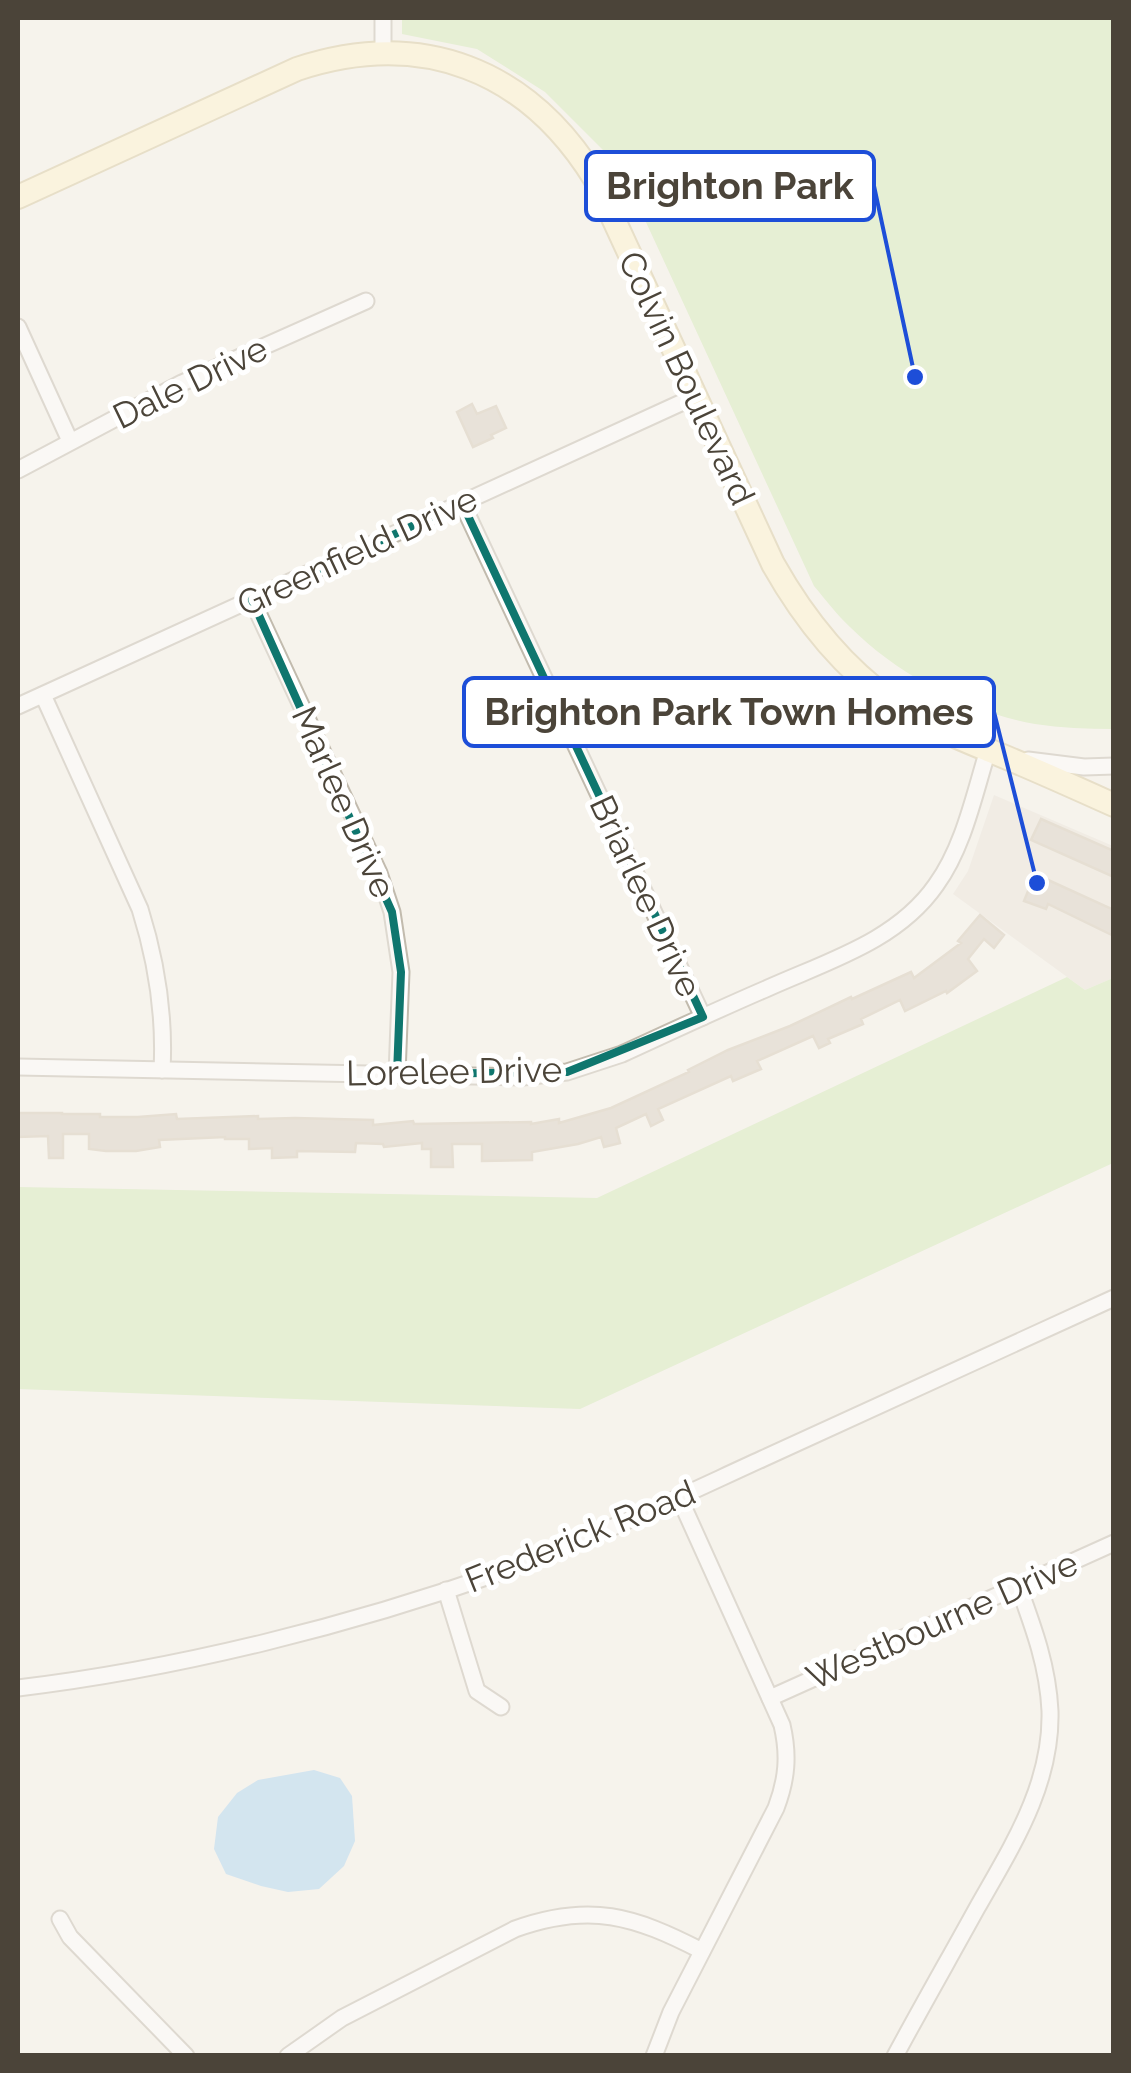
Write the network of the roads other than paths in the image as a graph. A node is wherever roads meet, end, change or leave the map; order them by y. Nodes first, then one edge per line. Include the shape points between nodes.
1 (383, 18) edge
2 (383, 52) junction
3 (18, 196) edge
4 (366, 301) dead end
5 (18, 328) edge
6 (696, 396) junction
7 (70, 442) junction
8 (18, 470) edge
9 (462, 503) junction
10 (252, 600) junction
11 (43, 695) junction
12 (18, 706) edge
13 (988, 750) junction
14 (1114, 766) edge
15 (1114, 805) edge
16 (703, 1017) junction
17 (18, 1067) edge
18 (162, 1070) junction
19 (397, 1074) junction
20 (1114, 1298) edge
21 (679, 1497) junction
22 (1114, 1542) edge
23 (1018, 1585) junction
24 (446, 1590) junction
25 (18, 1688) edge
26 (770, 1698) junction
27 (501, 1707) dead end
28 (60, 1918) dead end
29 (702, 1951) junction
30 (186, 2056) edge
31 (288, 2056) edge
32 (654, 2056) edge
33 (895, 2056) edge

1 - 2 street
2 - 3 street, Colvin Boulevard via 298,69
2 - 6 street, Colvin Boulevard via 485,74 557,126 595,179
4 - 7 street, Dale Drive via 182,383
5 - 7 street
6 - 9 street, Greenfield Drive
6 - 13 street, Colvin Boulevard via 773,564 813,627 893,703
7 - 8 street, Dale Drive
9 - 10 street, Greenfield Drive
9 - 16 street, Briarlee Drive
10 - 11 street, Greenfield Drive
10 - 19 street, Marlee Drive via 392,912 401,972
11 - 12 street, Greenfield Drive
11 - 18 street via 151,942 163,1012
13 - 14 street via 1048,763
13 - 15 street, Colvin Boulevard
13 - 16 street, Lorelee Drive via 949,865 902,922
16 - 19 street, Lorelee Drive via 567,1072
17 - 18 street, Lorelee Drive
18 - 19 street, Lorelee Drive
20 - 21 street, Frederick Road
21 - 24 street, Frederick Road
21 - 26 street
22 - 23 street, Westbourne Drive
23 - 26 street, Westbourne Drive
23 - 33 street via 1047,1679 1044,1768 1028,1817
24 - 25 street, Frederick Road via 196,1657
24 - 27 street via 477,1691
26 - 29 street via 787,1746 784,1787
28 - 30 street
29 - 31 street via 646,1924 611,1916 538,1920 342,2018
29 - 32 street

